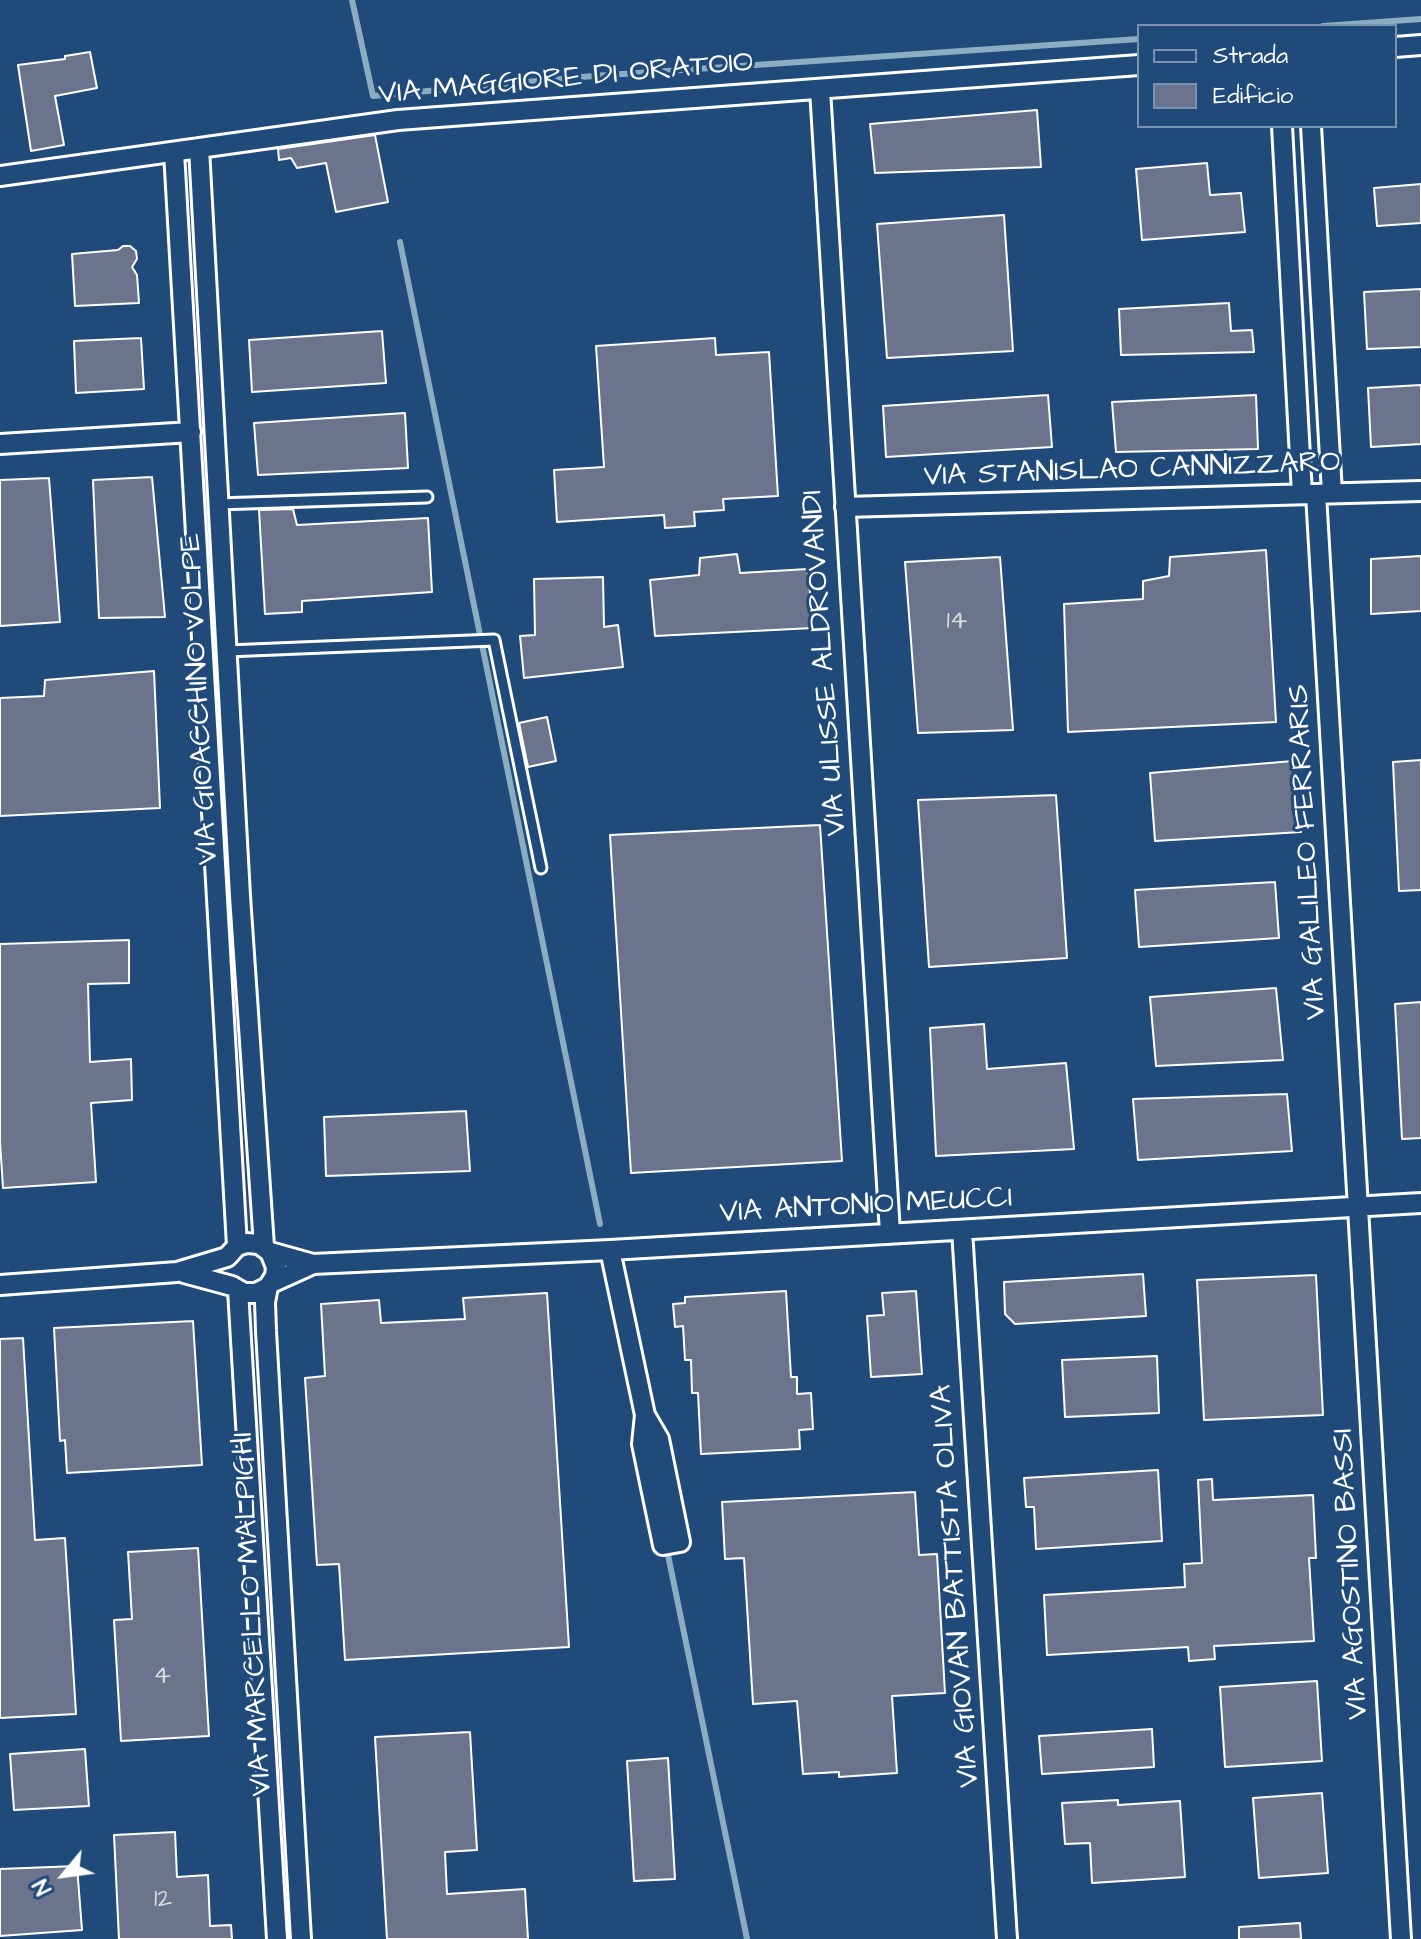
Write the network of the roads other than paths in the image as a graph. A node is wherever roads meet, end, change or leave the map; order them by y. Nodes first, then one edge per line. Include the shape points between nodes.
1 (1421, 45) edge
2 (1397, 47) edge
3 (1137, 65) edge
4 (820, 89) junction
5 (1282, 128) edge
6 (1311, 128) edge
7 (199, 148) junction
8 (174, 152) junction
9 (0, 176) edge
10 (191, 432) junction
11 (0, 444) edge
12 (1421, 491) edge
13 (1317, 494) junction
14 (427, 497) dead end
15 (218, 504) junction
16 (845, 507) junction
17 (227, 651) junction
18 (541, 868) dead end
19 (1421, 1203) edge
20 (1359, 1206) junction
21 (962, 1230) junction
22 (890, 1233) junction
23 (267, 1249) junction
24 (610, 1250) junction
25 (232, 1251) junction
26 (313, 1264) junction
27 (177, 1272) junction
28 (0, 1285) edge
29 (269, 1285) junction
30 (235, 1288) junction
31 (645, 1415) junction
32 (277, 1939) edge
33 (301, 1939) edge
34 (1007, 1939) edge
35 (1401, 1939) edge

1 - 2 street
3 - 4 street, VIA MAGGIORE DI ORATOIO
4 - 7 street, VIA MAGGIORE DI ORATOIO via 398,120
4 - 16 street, VIA ULISSE ALDROVANDI
5 - 13 street, VIA GALILEO FERRARIS
6 - 13 street, VIA GALILEO FERRARIS
7 - 8 street, VIA MAGGIORE DI ORATOIO
7 - 15 street, VIA GIOACCHINO VOLPE
8 - 9 street, VIA MAGGIORE DI ORATOIO
8 - 10 street, VIA GIOACCHINO VOLPE
10 - 11 street
10 - 25 street, VIA GIOACCHINO VOLPE
12 - 13 street, VIA STANISLAO CANNIZZARO
13 - 16 street, VIA STANISLAO CANNIZZARO
13 - 20 street, VIA GALILEO FERRARIS
14 - 15 lane
15 - 17 street, VIA GIOACCHINO VOLPE
16 - 22 street, VIA ULISSE ALDROVANDI
17 - 18 lane via 494,640
17 - 23 street, VIA GIOACCHINO VOLPE
19 - 20 street, VIA ANTONIO MEUCCI
20 - 21 street, VIA ANTONIO MEUCCI
20 - 35 street, VIA AGOSTINO BASSI
21 - 22 street, VIA ANTONIO MEUCCI
21 - 34 street, VIA GIOVAN BATTISTA OLIVA
22 - 24 street, VIA ANTONIO MEUCCI
23 - 25 street, VIA ANTONIO MEUCCI via 247,1243
23 - 26 street, VIA ANTONIO MEUCCI
23 - 29 street via 276,1267
24 - 26 street, VIA ANTONIO MEUCCI
24 - 31 street
25 - 27 street, VIA ANTONIO MEUCCI
25 - 30 street via 226,1275
26 - 29 street, VIA ANTONIO MEUCCI
27 - 28 street, VIA ANTONIO MEUCCI
27 - 30 street, VIA ANTONIO MEUCCI
29 - 30 street, VIA ANTONIO MEUCCI via 250,1294
29 - 33 street, VIA MARCELLO MALPIGHI via 266,1347
30 - 32 street, VIA MARCELLO MALPIGHI
31 - 31 street via 659,1439 680,1542 663,1545 642,1444

